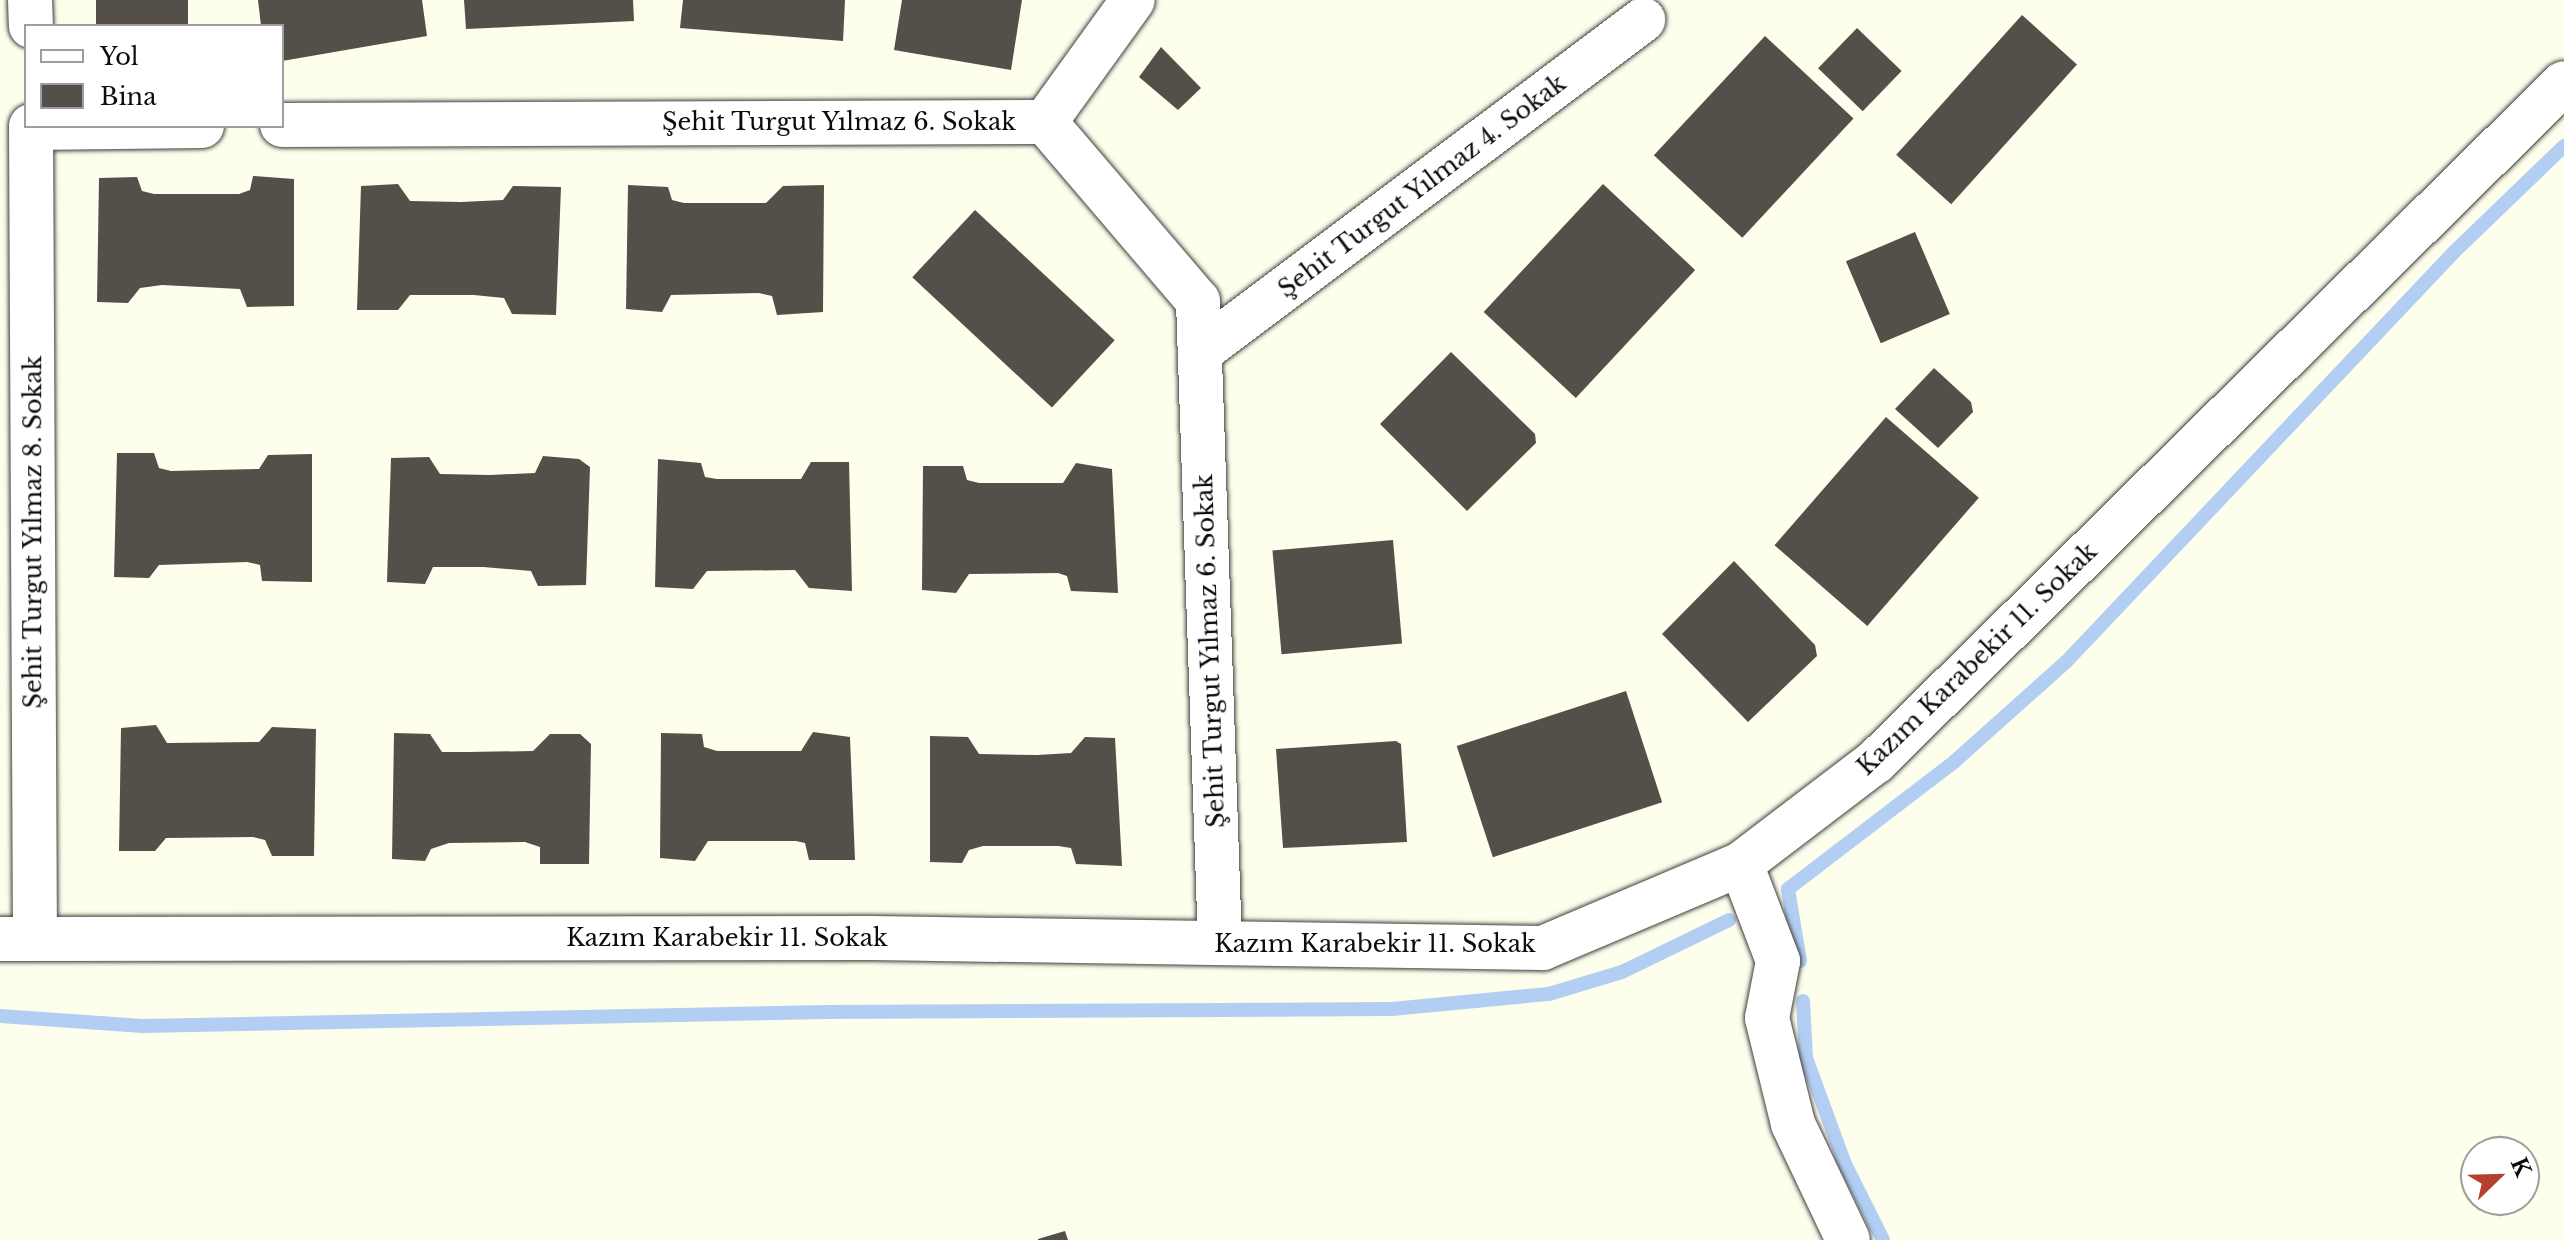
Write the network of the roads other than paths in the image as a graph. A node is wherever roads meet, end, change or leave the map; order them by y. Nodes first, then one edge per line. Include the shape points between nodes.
1 (30, 0) edge
2 (1133, 0) edge
3 (1643, 20) dead end
4 (31, 24) edge
5 (2564, 83) edge
6 (1045, 122) junction
7 (284, 125) edge
8 (31, 128) edge
9 (1200, 352) junction
10 (1741, 864) junction
11 (18, 938) edge
12 (1220, 943) junction
13 (1848, 1240) edge

1 - 4 street
2 - 6 street
3 - 9 street, Şehit Turgut Yılmaz 4. Sokak
5 - 10 street, Kazım Karabekir 11. Sokak via 1875,762
6 - 7 street, Şehit Turgut Yılmaz 6. Sokak
6 - 9 street, Şehit Turgut Yılmaz 6. Sokak via 1198,301
8 - 11 street, Şehit Turgut Yılmaz 8. Sokak
9 - 12 street, Şehit Turgut Yılmaz 6. Sokak
10 - 12 street, Kazım Karabekir 11. Sokak via 1543,948
10 - 13 street via 1778,961 1767,1018 1793,1124
11 - 12 street, Kazım Karabekir 11. Sokak

